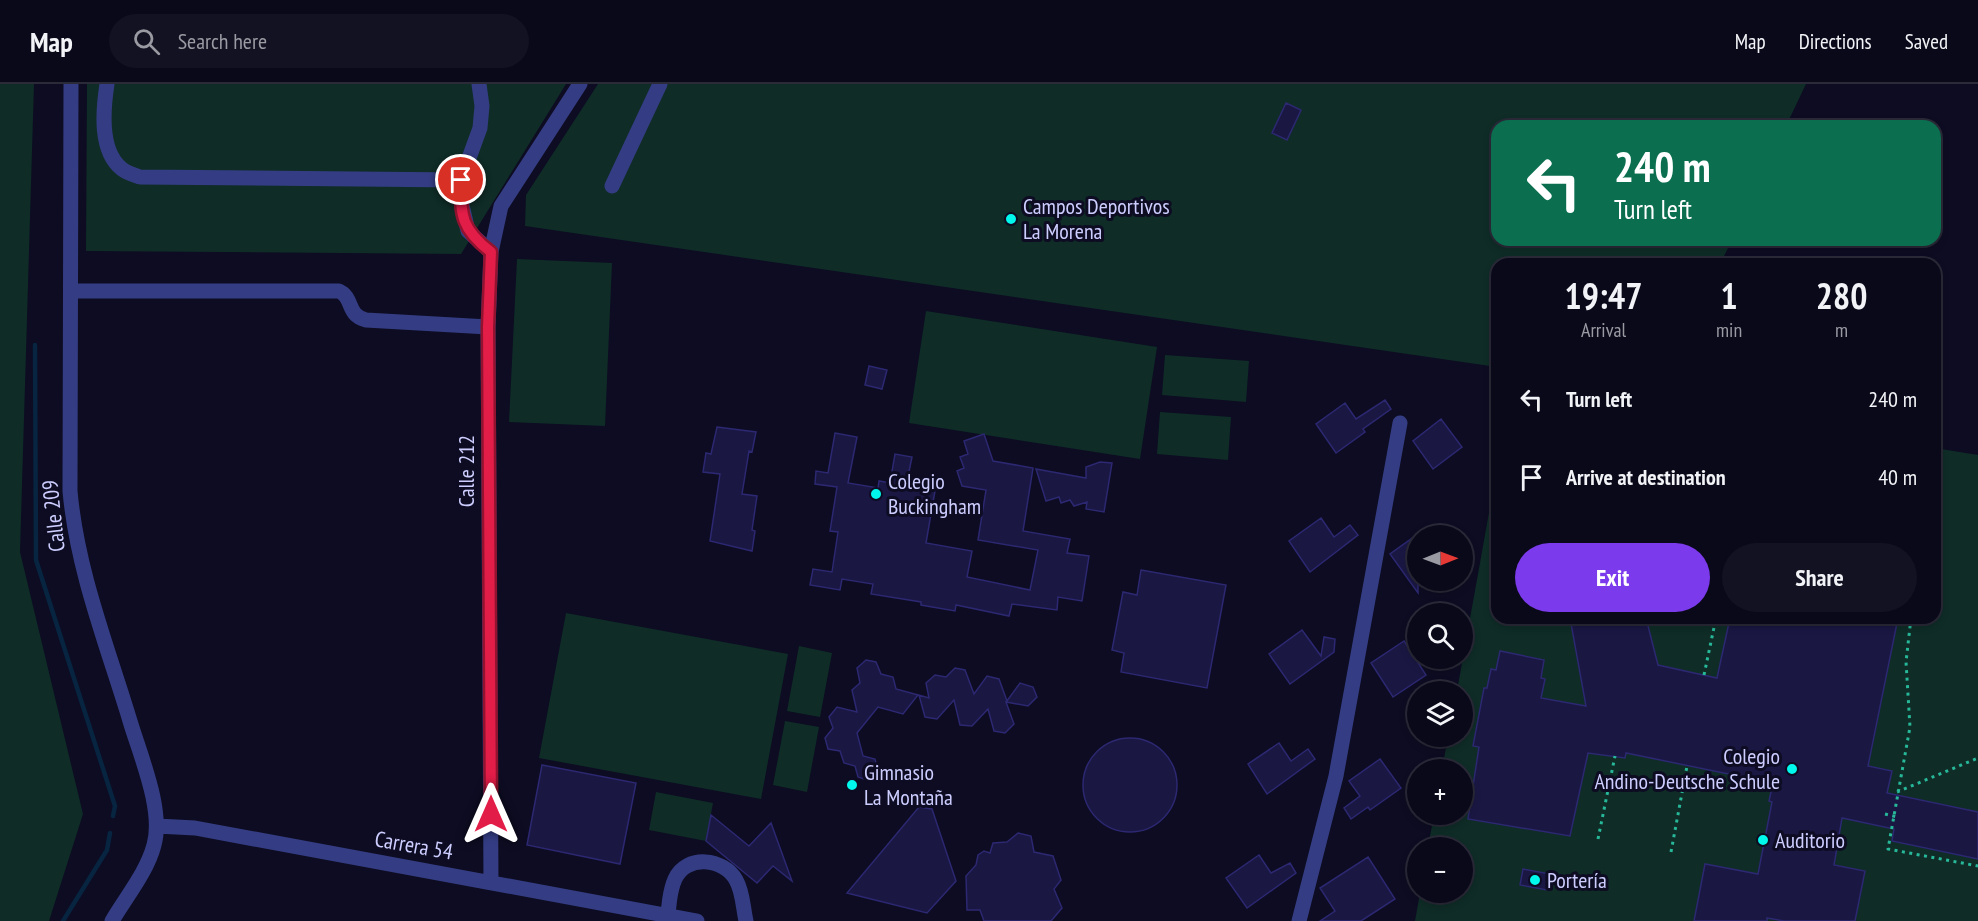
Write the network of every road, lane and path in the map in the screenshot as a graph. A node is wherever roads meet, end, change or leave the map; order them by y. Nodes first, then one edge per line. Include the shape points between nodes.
1 (71, 84) edge
2 (107, 84) edge
3 (479, 84) edge
4 (580, 84) edge
5 (660, 84) edge
6 (461, 180) junction
7 (612, 186) dead end
8 (491, 252) junction
9 (71, 291) junction
10 (488, 327) junction
11 (1400, 423) dead end
12 (1715, 624) edge
13 (1910, 624) edge
14 (1704, 675) dead end
15 (1615, 756) dead end
16 (1978, 758) edge
17 (1687, 766) dead end
18 (1897, 792) junction
19 (1885, 814) dead end
20 (1895, 816) junction
21 (157, 826) junction
22 (1598, 839) dead end
23 (1671, 852) dead end
24 (1978, 866) edge
25 (491, 882) junction
26 (668, 918) edge
27 (112, 921) edge
28 (697, 921) edge
29 (746, 921) edge
30 (1299, 921) edge

1 - 9 street, Calle 209
2 - 6 street via 104,129 111,156 123,169 140,177
3 - 6 street via 480,128
4 - 8 street, Calle 212 via 501,206
5 - 7 street
6 - 8 street via 468,231
8 - 10 street, Calle 212
9 - 10 street via 339,291 346,296 352,312 366,320
9 - 21 street, Calle 209 via 73,528
10 - 25 street, Calle 212
11 - 30 street via 1336,776
12 - 14 path
13 - 18 path via 1906,662 1910,727
15 - 22 path
16 - 18 path
17 - 23 path
18 - 20 path
19 - 20 path
20 - 24 path via 1888,849
21 - 25 street, Carrera 54 via 195,828
21 - 27 street, Calle 209 via 148,861
25 - 26 street, Carrera 54
26 - 28 street, Carrera 54
26 - 29 street via 675,879 690,864 712,861 731,872 737,882

